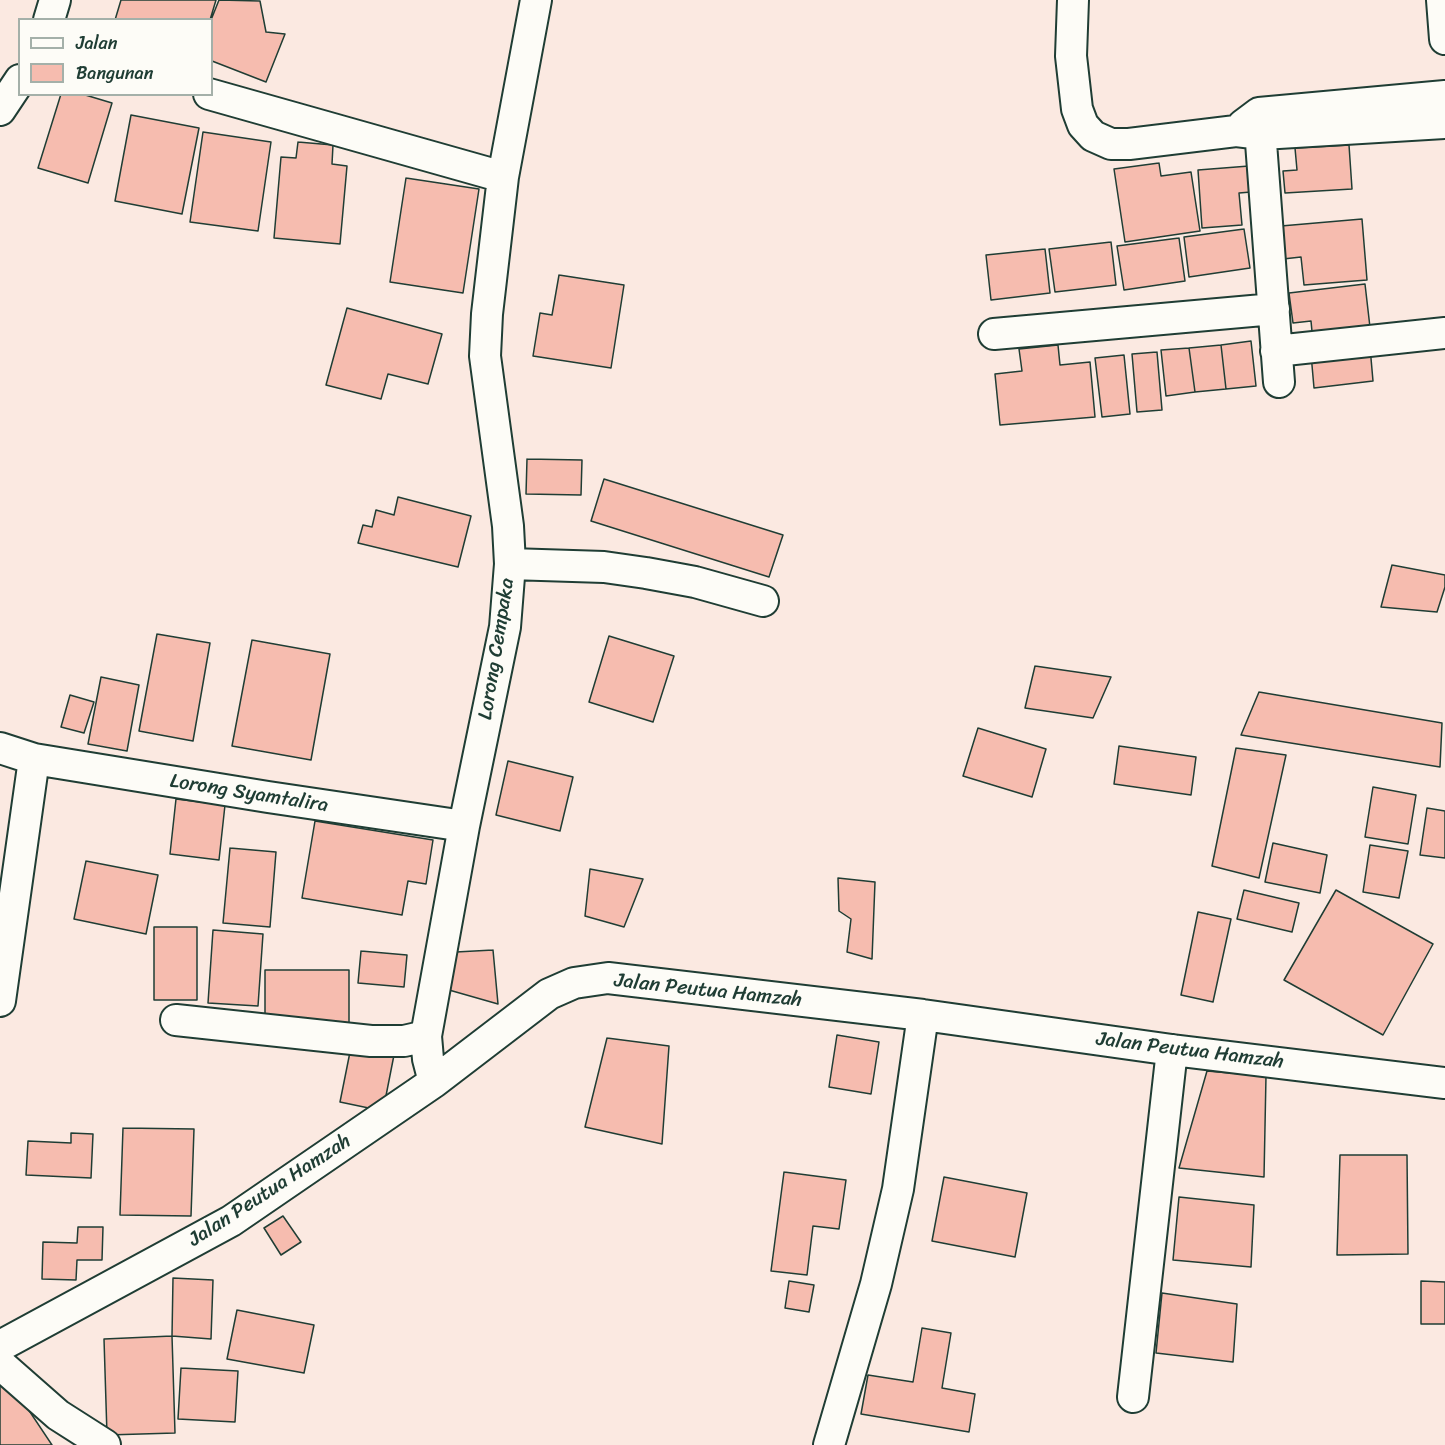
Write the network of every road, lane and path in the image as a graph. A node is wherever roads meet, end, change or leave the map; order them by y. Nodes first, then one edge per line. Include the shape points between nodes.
1 (55, 0) edge
2 (536, 0) edge
3 (1073, 0) edge
4 (1442, 0) edge
5 (50, 18) edge
6 (1445, 39) edge
7 (18, 83) edge
8 (213, 95) edge
9 (1445, 96) edge
10 (0, 110) edge
11 (1445, 123) edge
12 (1252, 126) junction
13 (503, 177) junction
14 (1274, 309) junction
15 (1445, 333) edge
16 (994, 334) dead end
17 (1276, 351) junction
18 (1279, 382) dead end
19 (510, 564) junction
20 (763, 601) dead end
21 (0, 748) edge
22 (34, 759) junction
23 (464, 826) junction
24 (0, 1001) edge
25 (923, 1015) junction
26 (176, 1020) dead end
27 (426, 1036) junction
28 (1172, 1050) junction
29 (434, 1082) junction
30 (1445, 1083) edge
31 (0, 1346) edge
32 (0, 1364) edge
33 (1133, 1397) dead end
34 (105, 1445) edge
35 (829, 1445) edge

1 - 5 street
2 - 13 street, Lorong Cempaka
3 - 12 street via 1071,56 1077,109 1093,136 1111,144 1129,144
4 - 6 street
7 - 10 street
8 - 13 street
9 - 12 street
11 - 12 street
12 - 14 street
13 - 19 street, Lorong Cempaka via 485,356
14 - 16 street
14 - 17 street
15 - 17 street
17 - 18 street
19 - 20 street via 604,567 646,573
19 - 23 street, Lorong Cempaka via 505,627
21 - 22 street, Lorong Syamtalira
22 - 23 street, Lorong Syamtalira
22 - 24 street
23 - 27 street, Lorong Cempaka
25 - 28 street, Jalan Peutua Hamzah
25 - 29 street, Jalan Peutua Hamzah via 608,978 574,984 549,994
25 - 35 street via 898,1189 876,1284
26 - 27 street via 371,1041
27 - 29 street, Lorong Cempaka
28 - 30 street, Jalan Peutua Hamzah
28 - 33 street
29 - 31 street, Jalan Peutua Hamzah via 231,1221
32 - 34 street via 58,1415

